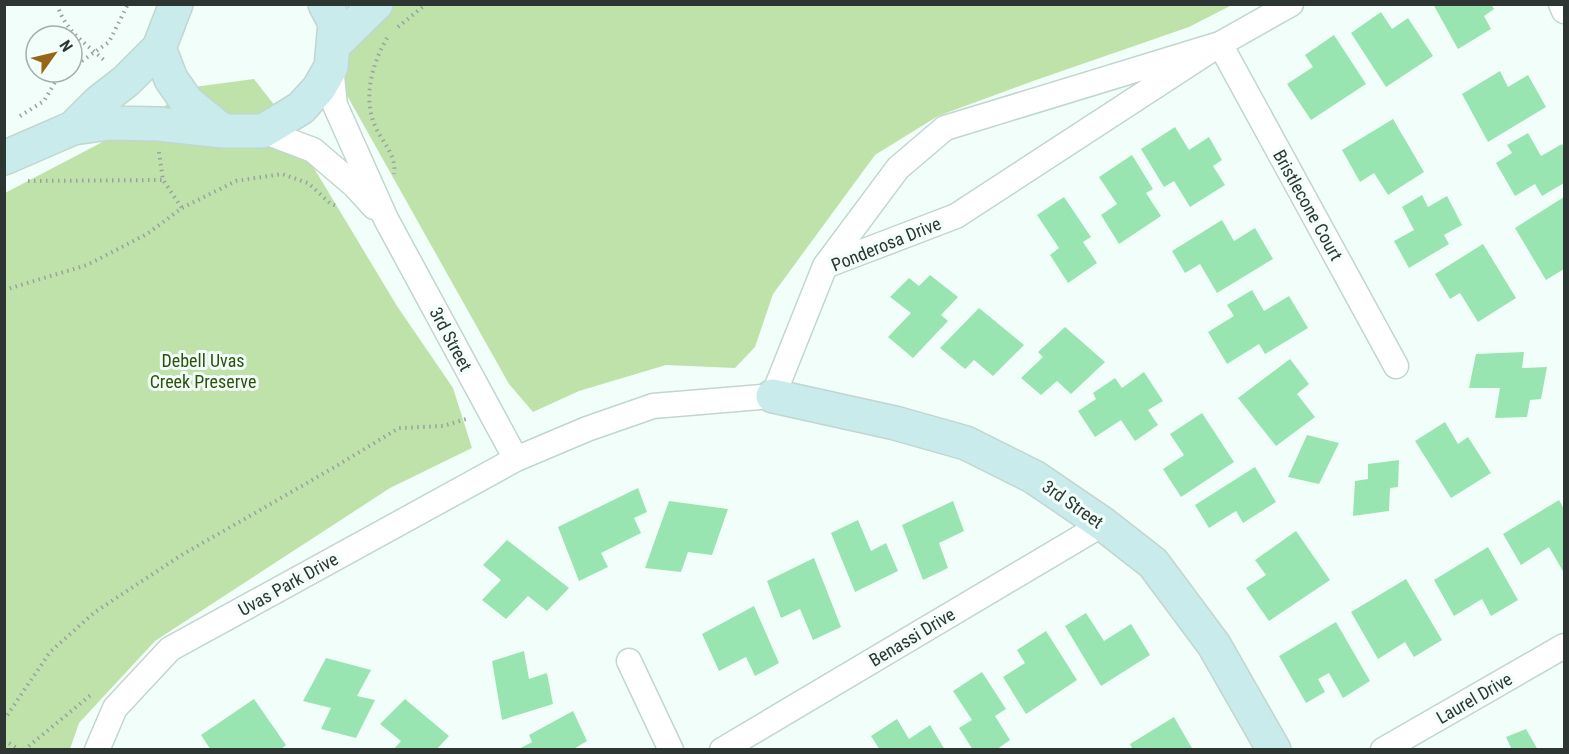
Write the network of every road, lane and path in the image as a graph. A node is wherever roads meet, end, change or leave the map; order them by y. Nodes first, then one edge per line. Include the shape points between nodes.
1 (57, 4) edge
2 (128, 4) edge
3 (176, 4) edge
4 (325, 4) edge
5 (426, 4) edge
6 (1291, 4) edge
7 (1561, 4) edge
8 (1564, 11) edge
9 (386, 16) edge
10 (391, 34) dead end
11 (1220, 44) junction
12 (159, 48) junction
13 (96, 52) junction
14 (332, 56) junction
15 (84, 60) edge
16 (109, 63) dead end
17 (54, 84) edge
18 (15, 120) dead end
19 (73, 128) junction
20 (223, 131) junction
21 (263, 131) junction
22 (158, 148) dead end
23 (395, 163) dead end
24 (13, 169) edge
25 (163, 180) junction
26 (331, 204) dead end
27 (182, 208) junction
28 (386, 219) junction
29 (825, 266) junction
30 (4, 290) edge
31 (1396, 366) dead end
32 (773, 396) junction
33 (467, 419) dead end
34 (516, 459) junction
35 (1102, 524) junction
36 (1564, 646) edge
37 (629, 661) dead end
38 (4, 720) edge
39 (4, 740) edge
40 (20, 750) edge
41 (98, 750) edge
42 (671, 750) edge
43 (722, 750) edge
44 (1274, 750) edge
45 (1383, 750) edge

1 - 13 path via 66,25
2 - 13 path via 109,42
3 - 12 main road
4 - 14 main road via 335,23
5 - 9 path
6 - 11 street, Ponderosa Drive
7 - 8 street
9 - 14 main road
10 - 23 path via 372,68 369,107
11 - 29 street, Ponderosa Drive via 956,216
11 - 29 street via 945,128 898,168
11 - 31 street, Bristlecone Court
12 - 19 main road
12 - 20 main road via 171,79 187,102
13 - 15 path
13 - 16 path
14 - 21 main road via 319,88 301,108
14 - 28 street, 3rd Street via 336,105
17 - 18 path via 44,101
19 - 20 main road via 110,123
19 - 24 main road
20 - 21 main road
21 - 28 street, 3rd Street via 314,150
22 - 25 path
24 - 25 path via 31,182
25 - 27 path
26 - 27 path via 308,183 282,174 236,181
27 - 30 path via 147,234 87,264
28 - 34 street, 3rd Street
29 - 32 street, Ponderosa Drive
32 - 34 street via 653,406
32 - 35 main road, 3rd Street via 966,443 1034,477
33 - 38 path via 443,426 399,428 180,556 95,612 50,652
34 - 41 street, Uvas Park Drive via 170,650 116,708
35 - 43 street, Benassi Drive
35 - 44 main road, 3rd Street via 1153,563 1214,645
36 - 45 street, Laurel Drive
37 - 42 street
39 - 40 path

